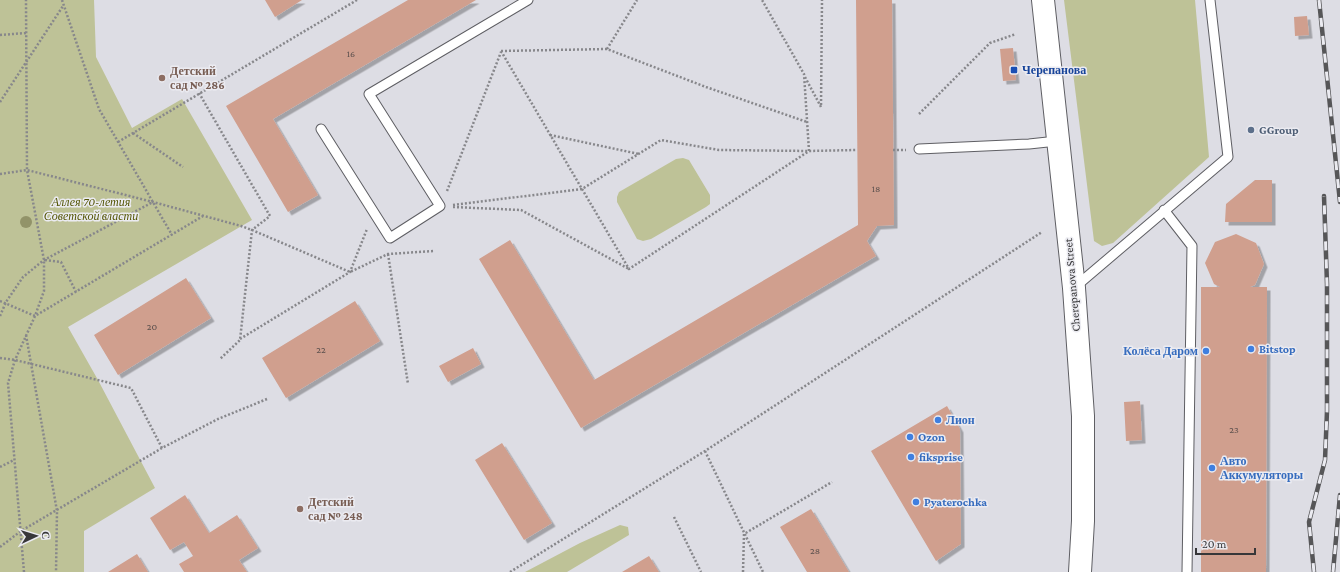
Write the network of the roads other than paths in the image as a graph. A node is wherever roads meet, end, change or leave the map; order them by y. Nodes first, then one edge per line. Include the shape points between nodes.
1 (528, 0) edge
2 (1043, 0) edge
3 (1210, 0) edge
4 (322, 130) dead end
5 (1057, 141) junction
6 (919, 149) dead end
7 (1164, 210) junction
8 (1074, 288) junction
9 (1080, 572) edge
10 (1187, 572) edge

1 - 4 lane via 369,94 440,206 390,238
2 - 5 main road, Cherepanova Street
3 - 7 lane via 1228,157
5 - 6 lane
5 - 8 main road, Cherepanova Street
7 - 8 lane
7 - 10 lane via 1192,246
8 - 9 main road, Cherepanova Street via 1083,416 1083,521

